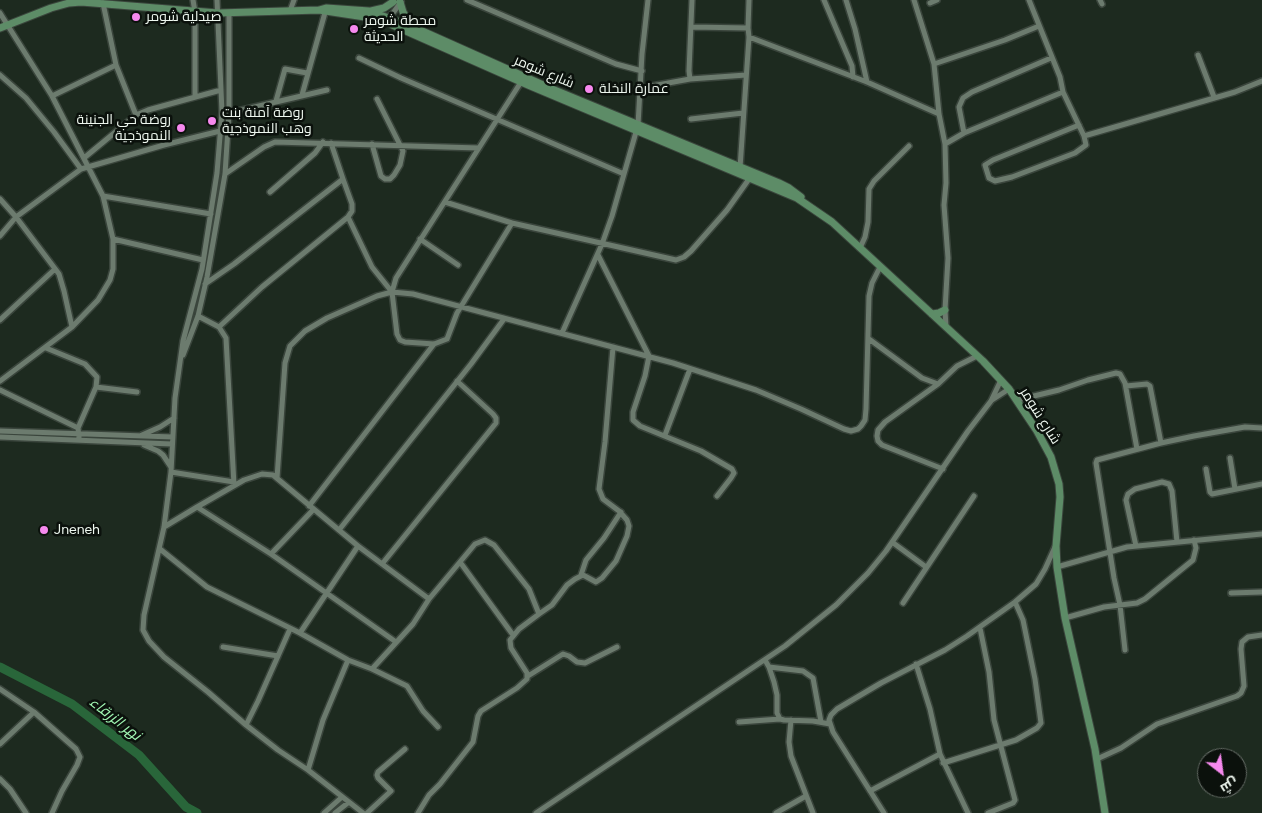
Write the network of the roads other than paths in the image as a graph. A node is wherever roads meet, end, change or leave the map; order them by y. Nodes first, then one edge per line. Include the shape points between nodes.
1 (193, 0) edge
2 (217, 0) edge
3 (294, 0) edge
4 (467, 0) edge
5 (648, 0) edge
6 (692, 0) edge
7 (749, 0) edge
8 (824, 0) edge
9 (846, 0) edge
10 (914, 0) edge
11 (937, 0) edge
12 (1029, 0) edge
13 (397, 1) edge
14 (68, 2) edge
15 (930, 2) dead end
16 (103, 3) junction
17 (141, 3) edge
18 (290, 10) junction
19 (323, 10) junction
20 (369, 11) junction
21 (195, 12) junction
22 (0, 13) edge
23 (218, 13) junction
24 (229, 13) junction
25 (389, 21) junction
26 (3, 26) edge
27 (411, 26) junction
28 (1039, 26) junction
29 (692, 28) junction
30 (748, 28) junction
31 (749, 37) junction
32 (1198, 55) dead end
33 (359, 58) dead end
34 (1051, 58) junction
35 (934, 64) junction
36 (116, 65) junction
37 (642, 71) junction
38 (307, 73) junction
39 (0, 75) edge
40 (746, 75) junction
41 (853, 77) junction
42 (690, 79) junction
43 (1262, 81) edge
44 (521, 82) junction
45 (867, 82) junction
46 (641, 88) junction
47 (222, 90) junction
48 (327, 90) dead end
49 (1063, 92) junction
50 (302, 95) junction
51 (52, 96) junction
52 (195, 97) junction
53 (1214, 98) junction
54 (377, 99) dead end
55 (276, 101) junction
56 (229, 112) junction
57 (743, 113) junction
58 (939, 114) junction
59 (136, 115) junction
60 (497, 118) junction
61 (691, 119) dead end
62 (1079, 125) junction
63 (638, 127) junction
64 (220, 131) junction
65 (964, 133) junction
66 (1084, 136) junction
67 (323, 142) junction
68 (331, 143) junction
69 (372, 144) junction
70 (945, 144) junction
71 (402, 146) junction
72 (909, 146) dead end
73 (479, 148) junction
74 (84, 158) junction
75 (89, 166) junction
76 (81, 169) junction
77 (739, 170) junction
78 (225, 174) junction
79 (624, 174) junction
80 (343, 179) junction
81 (749, 179) junction
82 (270, 192) dead end
83 (103, 196) junction
84 (0, 199) edge
85 (445, 202) junction
86 (808, 204) junction
87 (211, 214) junction
88 (16, 217) junction
89 (348, 217) junction
90 (512, 223) junction
91 (0, 236) edge
92 (114, 239) junction
93 (420, 239) junction
94 (602, 244) junction
95 (860, 248) junction
96 (598, 255) junction
97 (204, 260) junction
98 (458, 265) dead end
99 (880, 267) junction
100 (55, 269) junction
101 (206, 283) junction
102 (198, 286) junction
103 (392, 292) junction
104 (461, 307) junction
105 (944, 310) junction
106 (932, 314) junction
107 (198, 316) junction
108 (0, 320) edge
109 (504, 320) junction
110 (72, 327) junction
111 (219, 327) junction
112 (946, 327) junction
113 (562, 332) junction
114 (868, 339) junction
115 (434, 344) junction
116 (613, 347) junction
117 (46, 348) junction
118 (649, 356) junction
119 (977, 356) junction
120 (180, 360) junction
121 (690, 369) junction
122 (1001, 380) junction
123 (0, 381) edge
124 (457, 381) junction
125 (938, 384) junction
126 (1126, 386) junction
127 (96, 387) junction
128 (0, 390) edge
129 (1009, 390) junction
130 (136, 392) dead end
131 (991, 400) junction
132 (1017, 400) junction
133 (174, 418) junction
134 (1262, 428) edge
135 (0, 431) edge
136 (78, 431) junction
137 (665, 435) junction
138 (139, 436) junction
139 (0, 437) edge
140 (173, 437) junction
141 (80, 440) junction
142 (137, 443) junction
143 (1161, 443) junction
144 (172, 444) junction
145 (1137, 449) junction
146 (1230, 458) dead end
147 (943, 469) junction
148 (1206, 469) dead end
149 (171, 470) junction
150 (277, 478) junction
151 (234, 483) junction
152 (1262, 484) edge
153 (1235, 489) junction
154 (717, 496) dead end
155 (974, 496) dead end
156 (197, 507) junction
157 (311, 508) junction
158 (620, 512) junction
159 (164, 527) junction
160 (338, 530) junction
161 (1262, 534) edge
162 (1194, 540) junction
163 (892, 542) junction
164 (1177, 542) junction
165 (358, 546) junction
166 (1056, 546) junction
167 (1136, 546) junction
168 (160, 549) junction
169 (1111, 552) junction
170 (272, 554) junction
171 (460, 562) junction
172 (382, 564) junction
173 (926, 567) junction
174 (1057, 567) junction
175 (582, 576) junction
176 (326, 592) junction
177 (1262, 592) edge
178 (1231, 593) dead end
179 (429, 599) junction
180 (1015, 602) junction
181 (903, 603) dead end
182 (1120, 606) junction
183 (539, 614) junction
184 (1065, 618) junction
185 (290, 628) junction
186 (980, 628) junction
187 (300, 633) junction
188 (513, 635) junction
189 (1262, 635) edge
190 (396, 642) junction
191 (223, 647) dead end
192 (617, 647) dead end
193 (1125, 650) dead end
194 (278, 656) junction
195 (348, 660) junction
196 (765, 660) junction
197 (916, 664) junction
198 (769, 667) junction
199 (372, 669) junction
200 (528, 676) junction
201 (0, 689) edge
202 (34, 712) junction
203 (780, 719) junction
204 (791, 720) junction
205 (739, 722) dead end
206 (821, 722) junction
207 (830, 724) junction
208 (246, 725) junction
209 (438, 727) dead end
210 (0, 744) edge
211 (1000, 744) junction
212 (405, 749) dead end
213 (940, 754) junction
214 (1097, 759) junction
215 (943, 763) junction
216 (308, 770) junction
217 (0, 779) edge
218 (870, 791) junction
219 (806, 796) junction
220 (342, 797) junction
221 (349, 802) junction
222 (26, 813) edge
223 (52, 813) edge
224 (324, 813) edge
225 (335, 813) edge
226 (363, 813) edge
227 (367, 813) edge
228 (418, 813) edge
229 (536, 813) edge
230 (776, 813) edge
231 (813, 813) edge
232 (884, 813) edge
233 (968, 813) edge
234 (988, 813) edge
235 (1105, 813) edge

1 - 21 street
2 - 23 street
3 - 18 street
4 - 37 street via 616,64
5 - 37 street
6 - 29 street
7 - 30 street
8 - 41 street via 852,66
9 - 45 street
10 - 35 street
11 - 15 street
12 - 28 street
13 - 20 main road
13 - 25 street via 389,11
13 - 27 main road
14 - 16 main road, شارع شومر
14 - 26 main road, شارع شومر
16 - 17 main road, شارع شومر
16 - 36 street
17 - 21 main road, شارع شومر
18 - 19 main road, شارع شومر
18 - 24 main road, شارع شومر
19 - 20 main road, شارع شومر
19 - 25 main road, شارع شومر
19 - 38 street
20 - 25 main road, شارع شومر
21 - 23 main road, شارع شومر
21 - 52 street
22 - 26 street
23 - 24 main road, شارع شومر
23 - 47 street
24 - 56 street
25 - 27 main road, شارع شومر
25 - 44 main road, شارع شومر
26 - 51 street
27 - 63 main road, شارع شومر
28 - 34 street
28 - 35 street
29 - 30 street
29 - 42 street
30 - 31 street
31 - 40 street
31 - 41 street
32 - 53 street
33 - 60 street
34 - 49 street
34 - 65 street via 963,98 959,106
35 - 58 street
36 - 51 street
36 - 59 street
37 - 46 street
38 - 50 street
38 - 55 street via 285,69
39 - 76 street via 26,98
40 - 42 street
40 - 57 street
41 - 45 street
42 - 46 street
43 - 53 street
44 - 60 street
44 - 63 main road, شارع شومر
45 - 58 street
46 - 63 street
47 - 52 street
47 - 64 street
48 - 50 street
49 - 62 street
49 - 65 street
50 - 55 street
51 - 74 street
52 - 59 street
53 - 66 street
54 - 71 street
55 - 56 street
56 - 78 street
57 - 61 street
57 - 77 street
58 - 70 street
59 - 74 street
60 - 73 street
60 - 79 street
62 - 66 street
62 - 66 street via 993,160 985,165 989,178 995,181 1012,177 1075,153 1086,145
63 - 77 main road, شارع شومر
63 - 79 street
64 - 75 street
64 - 87 street
65 - 70 street
67 - 68 street
67 - 78 street via 271,143
67 - 82 street via 315,153
68 - 69 street
68 - 80 street
69 - 71 street
69 - 71 street via 382,178 388,179 400,165
70 - 105 street via 944,205 948,258
71 - 73 street
72 - 95 street via 869,190 868,222
73 - 85 street
74 - 75 street
75 - 76 street
75 - 83 street
76 - 88 street
77 - 81 main road, شارع شومر
77 - 86 main road, شارع شومر via 789,188
78 - 101 street
79 - 94 street
80 - 89 street via 352,208
80 - 101 street
81 - 86 main road, شارع شومر
81 - 94 street via 727,210 684,257 676,260
83 - 87 street
83 - 92 street
84 - 88 street
85 - 90 street
85 - 93 street
86 - 95 main road, شارع شومر
87 - 97 street
88 - 91 street
88 - 100 street
89 - 103 street via 368,259
89 - 111 street via 262,287
90 - 94 street
90 - 104 street
92 - 97 street
92 - 110 street via 110,280 98,300
93 - 98 street
93 - 103 street via 396,278
94 - 96 street
95 - 99 main road, شارع شومر
96 - 113 street
96 - 118 street
97 - 102 street
99 - 106 main road, شارع شومر
99 - 114 street via 869,296
100 - 108 street
100 - 110 street
101 - 102 street
101 - 107 street
102 - 120 street
103 - 104 street via 413,294
103 - 115 street via 400,340
103 - 150 street via 327,318 305,331 290,346 285,363
104 - 109 street
104 - 115 street via 449,336
105 - 106 main road
105 - 112 street
106 - 112 main road, شارع شومر
107 - 111 street
107 - 120 street
109 - 113 street
109 - 124 street
110 - 117 street
111 - 151 street via 226,338
112 - 119 main road, شارع شومر
113 - 116 street
114 - 121 street via 865,420 852,431 756,390
114 - 125 street via 922,378
115 - 157 street
116 - 118 street
116 - 158 street via 598,489 603,500
117 - 123 street
117 - 127 street via 85,364 96,376
118 - 121 street
118 - 137 street via 633,418 640,426
119 - 122 main road, شارع شومر
119 - 125 street via 957,366
120 - 133 street
121 - 137 street
122 - 129 main road, شارع شومر
122 - 131 street
124 - 160 street
124 - 172 street via 493,414 496,423
125 - 147 street via 885,422 877,436 882,445
126 - 132 street via 1123,377 1116,373
126 - 143 street via 1150,386
126 - 145 street
127 - 130 street
127 - 136 street
128 - 136 street
129 - 131 street
129 - 132 main road, شارع شومر
131 - 147 street
132 - 166 main road, شارع شومر via 1044,442 1059,484
133 - 138 street
133 - 140 street
134 - 143 street via 1244,427
135 - 136 street
136 - 138 street
136 - 141 street
137 - 154 street via 732,469 734,473
138 - 140 street
139 - 141 street
140 - 144 street
141 - 142 street
142 - 144 street
142 - 149 street via 164,455
143 - 145 street
144 - 149 street
145 - 169 street via 1097,460 1096,463
146 - 153 street
147 - 163 street
148 - 153 street via 1212,494
149 - 151 street
149 - 159 street
150 - 151 street via 262,474
150 - 157 street
151 - 156 street
152 - 153 street
155 - 173 street
156 - 159 street
156 - 170 street
157 - 160 street
157 - 170 street
158 - 175 street via 586,560
158 - 175 street via 629,529 616,560 599,581
159 - 168 street
160 - 165 street
161 - 162 street
162 - 164 street
162 - 182 street via 1196,554 1186,567 1145,599
163 - 173 street
163 - 196 street via 868,573 836,605
164 - 167 street
164 - 167 street via 1172,491 1169,484 1162,482 1128,494 1126,500
165 - 172 street
165 - 176 street
166 - 174 main road, شارع شومر
166 - 180 street via 1036,584
167 - 169 street
168 - 185 street via 207,587
168 - 208 street via 144,615 147,637 164,658
169 - 174 street
169 - 182 street
170 - 176 street
171 - 179 street
171 - 183 street via 477,542 490,542 529,590
171 - 188 street
172 - 179 street
173 - 181 street
174 - 184 main road, شارع شومر
175 - 183 street via 566,585 552,605
176 - 187 street
176 - 190 street
177 - 178 street
179 - 190 street via 413,624
180 - 186 street
180 - 211 street via 1023,620 1042,720 1037,728 1016,740
182 - 184 street
182 - 193 street
183 - 188 street
184 - 214 main road, شارع شومر
185 - 187 street
185 - 194 street
186 - 197 street
186 - 211 street
187 - 195 street
188 - 200 street via 511,648
189 - 214 street via 1248,637 1242,642 1244,686 1241,693 1157,724 1122,748
190 - 199 street
191 - 194 street
192 - 200 street via 585,663 563,654
194 - 208 street
195 - 199 street
195 - 216 street via 316,740
196 - 198 street
196 - 229 street
197 - 207 street via 837,709 831,715
197 - 213 street
198 - 203 street
198 - 206 street via 803,671 813,678
199 - 209 street via 407,686
200 - 228 street via 518,688 481,712 473,742
201 - 202 street
202 - 210 street
202 - 223 street via 80,757
203 - 204 street
203 - 205 street
204 - 206 street
204 - 219 street via 791,756
206 - 207 street
207 - 218 street
208 - 216 street
211 - 215 street
211 - 234 street via 1015,800
212 - 227 street via 378,772 378,778 391,791
213 - 215 street
213 - 218 street
214 - 235 main road, شارع شومر
215 - 233 street
216 - 220 street
217 - 222 street
218 - 232 street
219 - 230 street
219 - 231 street
220 - 221 street
220 - 224 street
221 - 225 street
221 - 226 street

